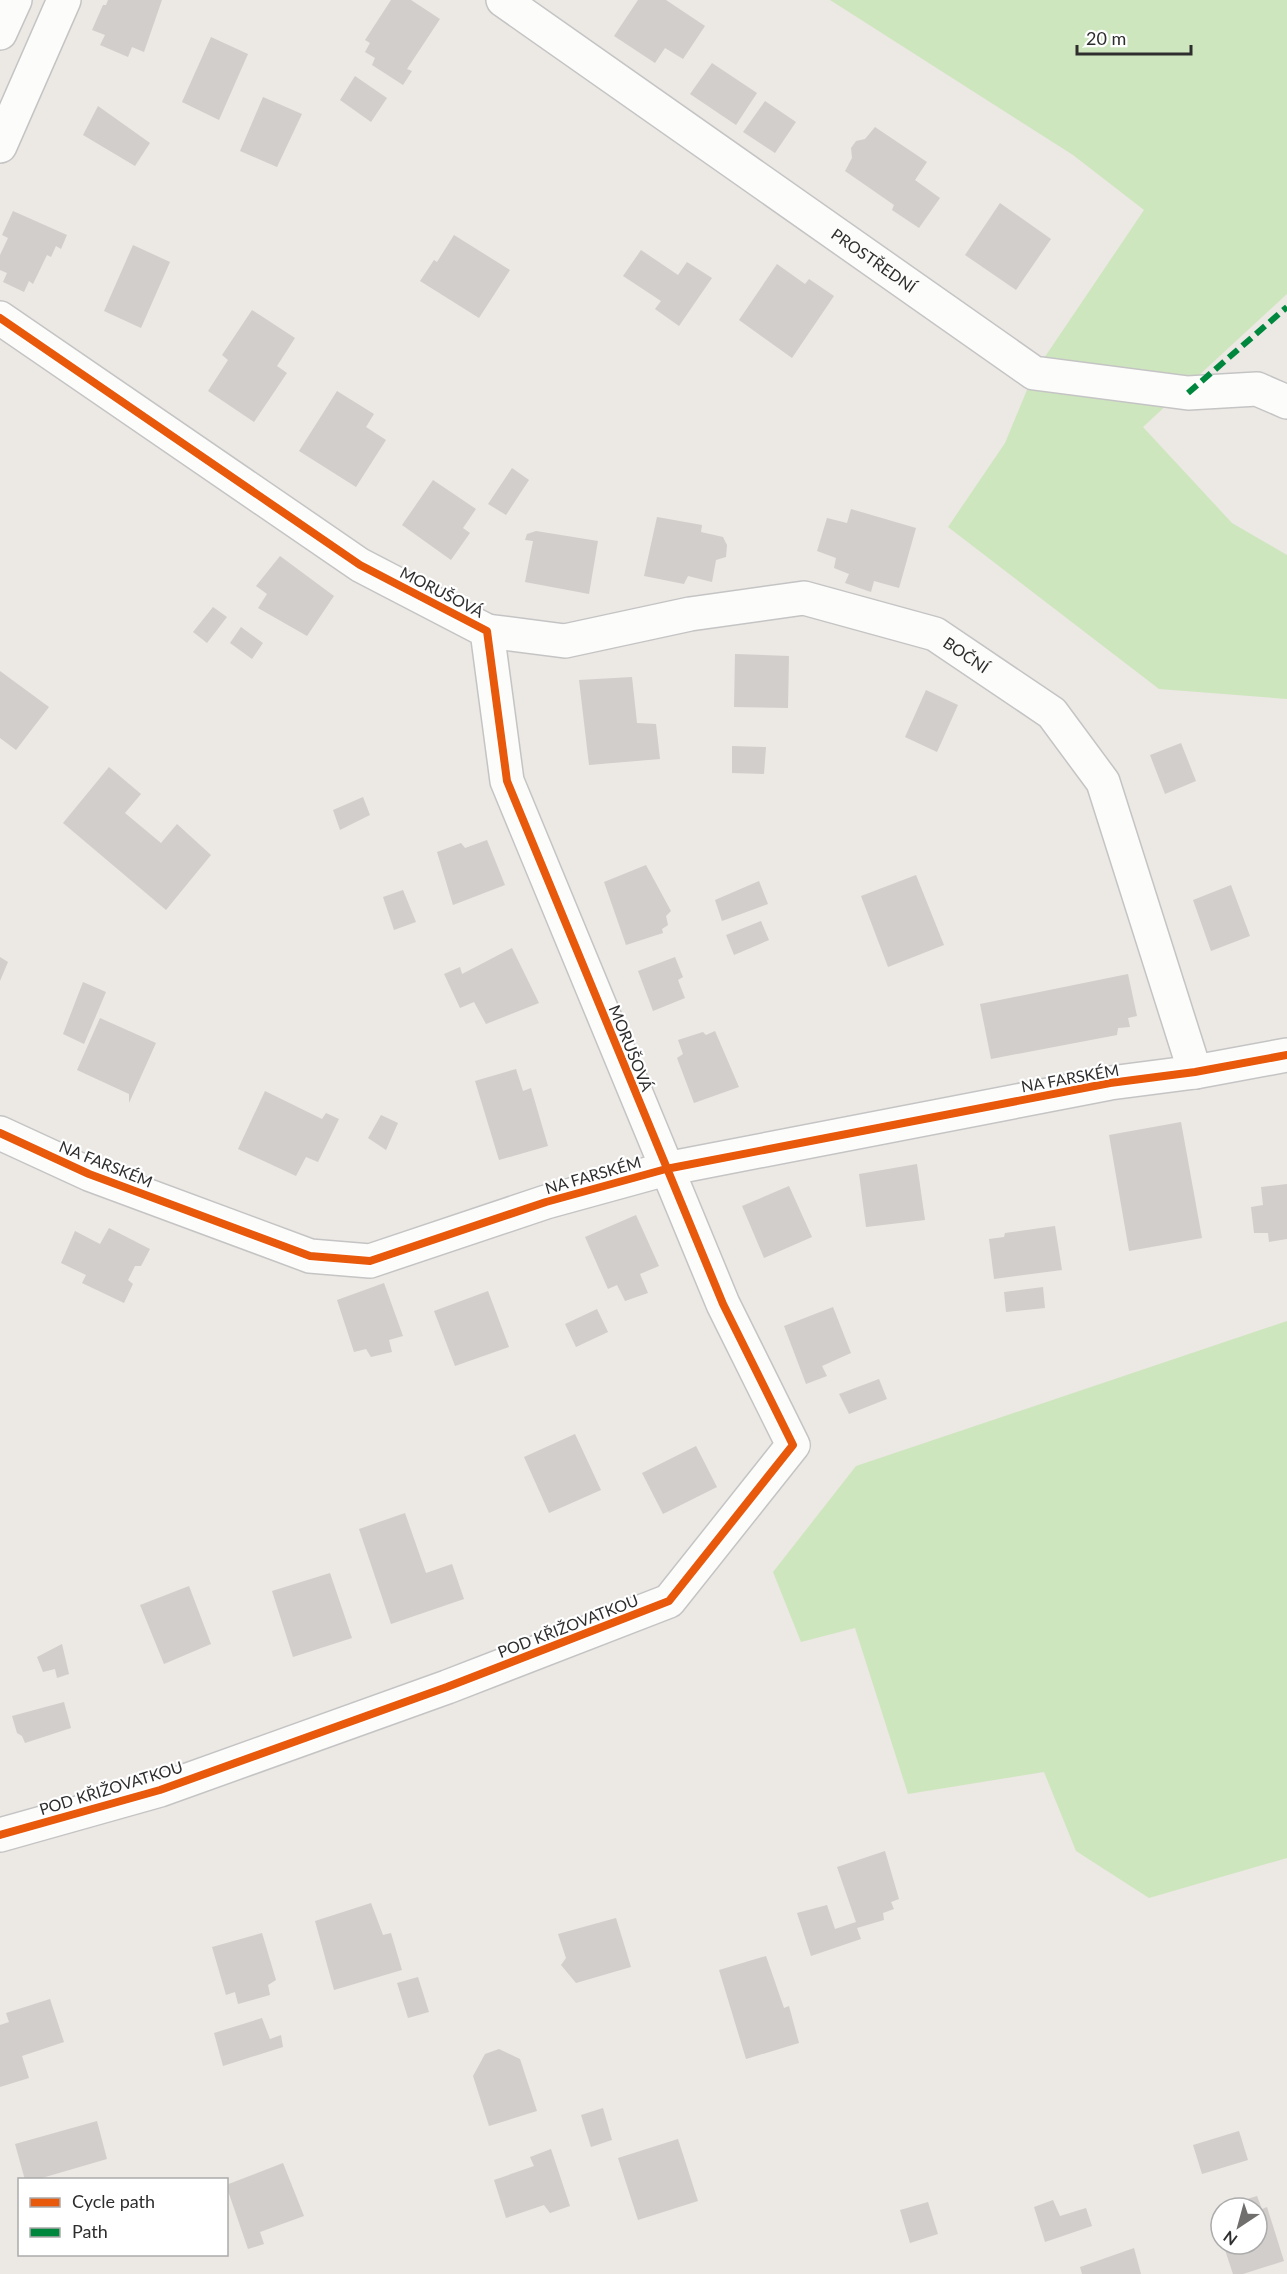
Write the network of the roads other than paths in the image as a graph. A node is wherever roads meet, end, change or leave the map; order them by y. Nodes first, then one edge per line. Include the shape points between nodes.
1 (15, 0) edge
2 (64, 0) edge
3 (503, 0) edge
4 (0, 33) edge
5 (0, 146) edge
6 (0, 318) edge
7 (1287, 402) edge
8 (487, 631) junction
9 (1287, 1055) edge
10 (1195, 1072) junction
11 (0, 1133) edge
12 (666, 1168) junction
13 (0, 1835) edge

1 - 4 street
2 - 5 street
3 - 7 street, PROSTŘEDNÍ via 1034,373 1188,393 1257,389
6 - 8 street, MORUŠOVÁ via 360,565
8 - 10 street, BOČNÍ via 565,640 690,614 804,598 934,634 1052,713 1103,782
8 - 12 street, MORUŠOVÁ via 507,781
9 - 10 street, NA FARSKÉM
10 - 12 street, NA FARSKÉM via 1110,1083
11 - 12 street, NA FARSKÉM via 89,1174 310,1256 370,1260 546,1202
12 - 13 street, POD KŘIŽOVATKOU via 723,1304 793,1445 669,1601 447,1687 160,1790

